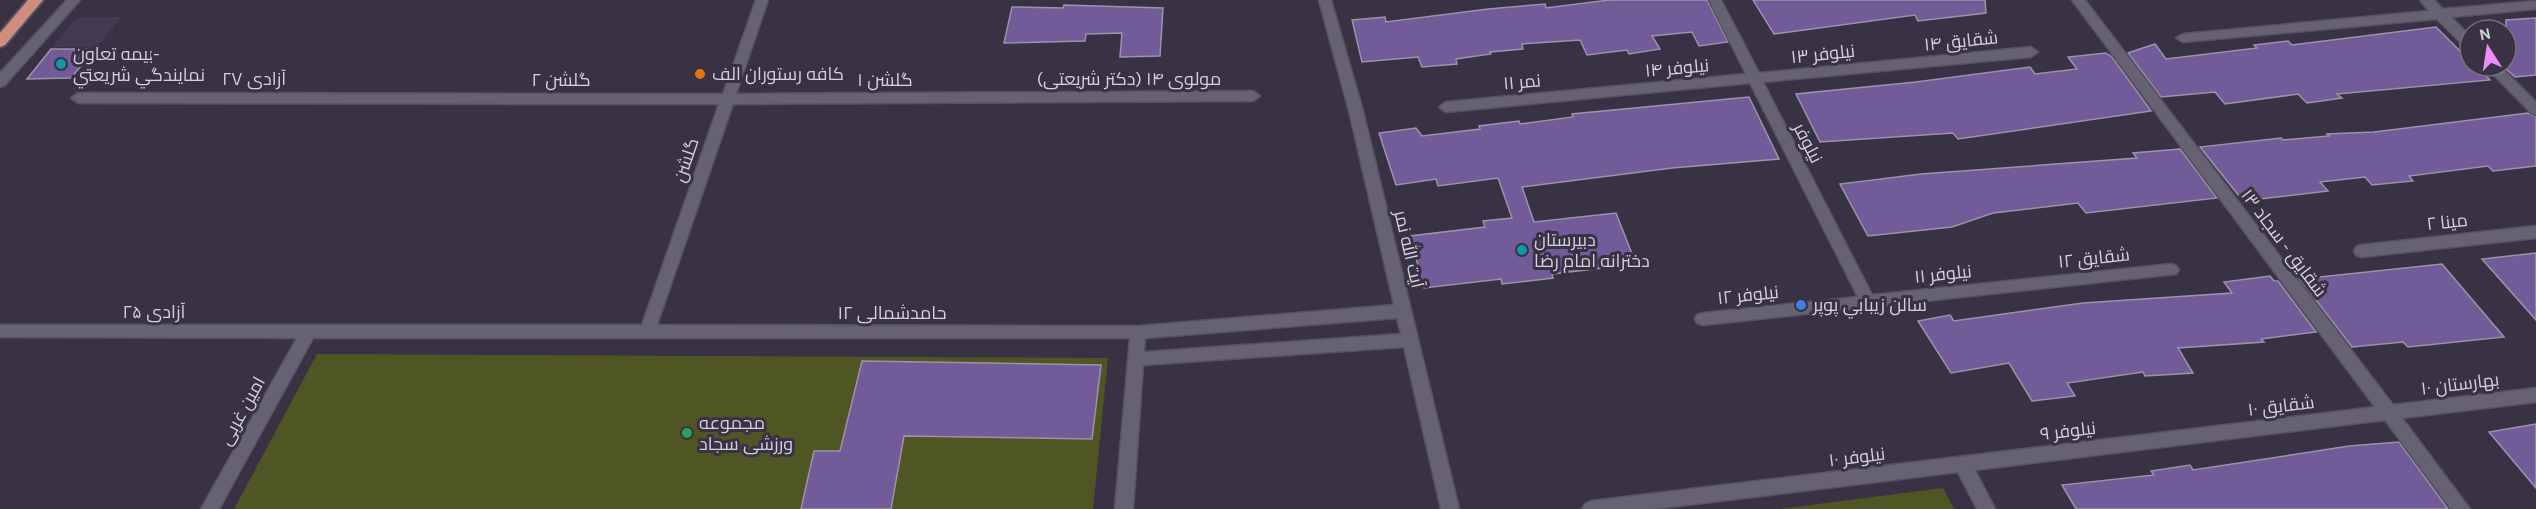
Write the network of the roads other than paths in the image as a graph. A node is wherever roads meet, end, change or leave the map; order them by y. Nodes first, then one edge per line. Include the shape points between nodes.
1 (36, 0) edge
2 (74, 0) edge
3 (762, 0) edge
4 (1325, 0) edge
5 (1715, 0) edge
6 (2078, 0) edge
7 (2426, 0) edge
8 (2536, 5) edge
9 (2440, 14) junction
10 (2458, 32) edge
11 (2183, 38) dead end
12 (0, 42) edge
13 (2031, 52) dead end
14 (1894, 65) joint
15 (2504, 78) edge
16 (1755, 79) junction
17 (0, 82) edge
18 (1602, 93) joint
19 (1253, 96) dead end
20 (394, 97) joint
21 (78, 98) dead end
22 (1006, 98) joint
23 (728, 99) junction
24 (1446, 107) dead end
25 (2536, 110) edge
26 (2536, 232) edge
27 (2361, 251) dead end
28 (2170, 270) dead end
29 (2021, 285) joint
30 (1869, 302) junction
31 (1403, 310) junction
32 (1702, 319) dead end
33 (0, 331) edge
34 (308, 332) junction
35 (647, 332) junction
36 (1138, 332) junction
37 (1410, 340) junction
38 (1135, 359) junction
39 (2536, 395) edge
40 (2388, 412) junction
41 (2178, 438) joint
42 (1963, 464) junction
43 (210, 509) edge
44 (1124, 509) edge
45 (1450, 509) edge
46 (1591, 509) edge
47 (1986, 509) edge
48 (2461, 509) edge

1 - 12 highway
2 - 17 street
3 - 23 street, گلشن
4 - 31 street, آیت الله نمر
5 - 16 street, نیلوفر
6 - 40 street, شقایق - سجاد ۱۳
7 - 9 street
8 - 9 street
9 - 10 street
9 - 11 street
13 - 14 street, شقایق ۱۴
14 - 16 street, نیلوفر ۱۳
15 - 25 street
16 - 18 street, نیلوفر ۱۴
16 - 30 street, نیلوفر
18 - 24 street, نمر ۱۱
19 - 22 street, مولوی ۱۴ (دکتر شریعتی)
20 - 21 street, ۲۷ آزادی
20 - 23 street, گلشن ۲
22 - 23 street, گلشن ۱
23 - 35 street, گلشن
26 - 27 street, مینا ۲
28 - 29 street, شقایق ۱۲
29 - 30 street, نیلوفر ۱۱
30 - 32 street, نیلوفر ۱۲
31 - 36 street, حامدشمالی ۱۲
31 - 37 street, آیت الله نمر
33 - 34 street, آزادی ۲۵
34 - 35 street, آزادی ۲۵
34 - 43 street, امین غربی
35 - 36 street, حامدشمالی ۱۲
36 - 38 street
37 - 38 street
37 - 45 street, آیت الله نمر
38 - 44 street
39 - 40 street, بهارستان ۱۰
40 - 41 street, شقایق ۱۰
40 - 48 street, شقایق - سجاد ۱۳
41 - 42 street, نیلوفر ۹
42 - 46 street, نیلوفر ۱۰
42 - 47 street

